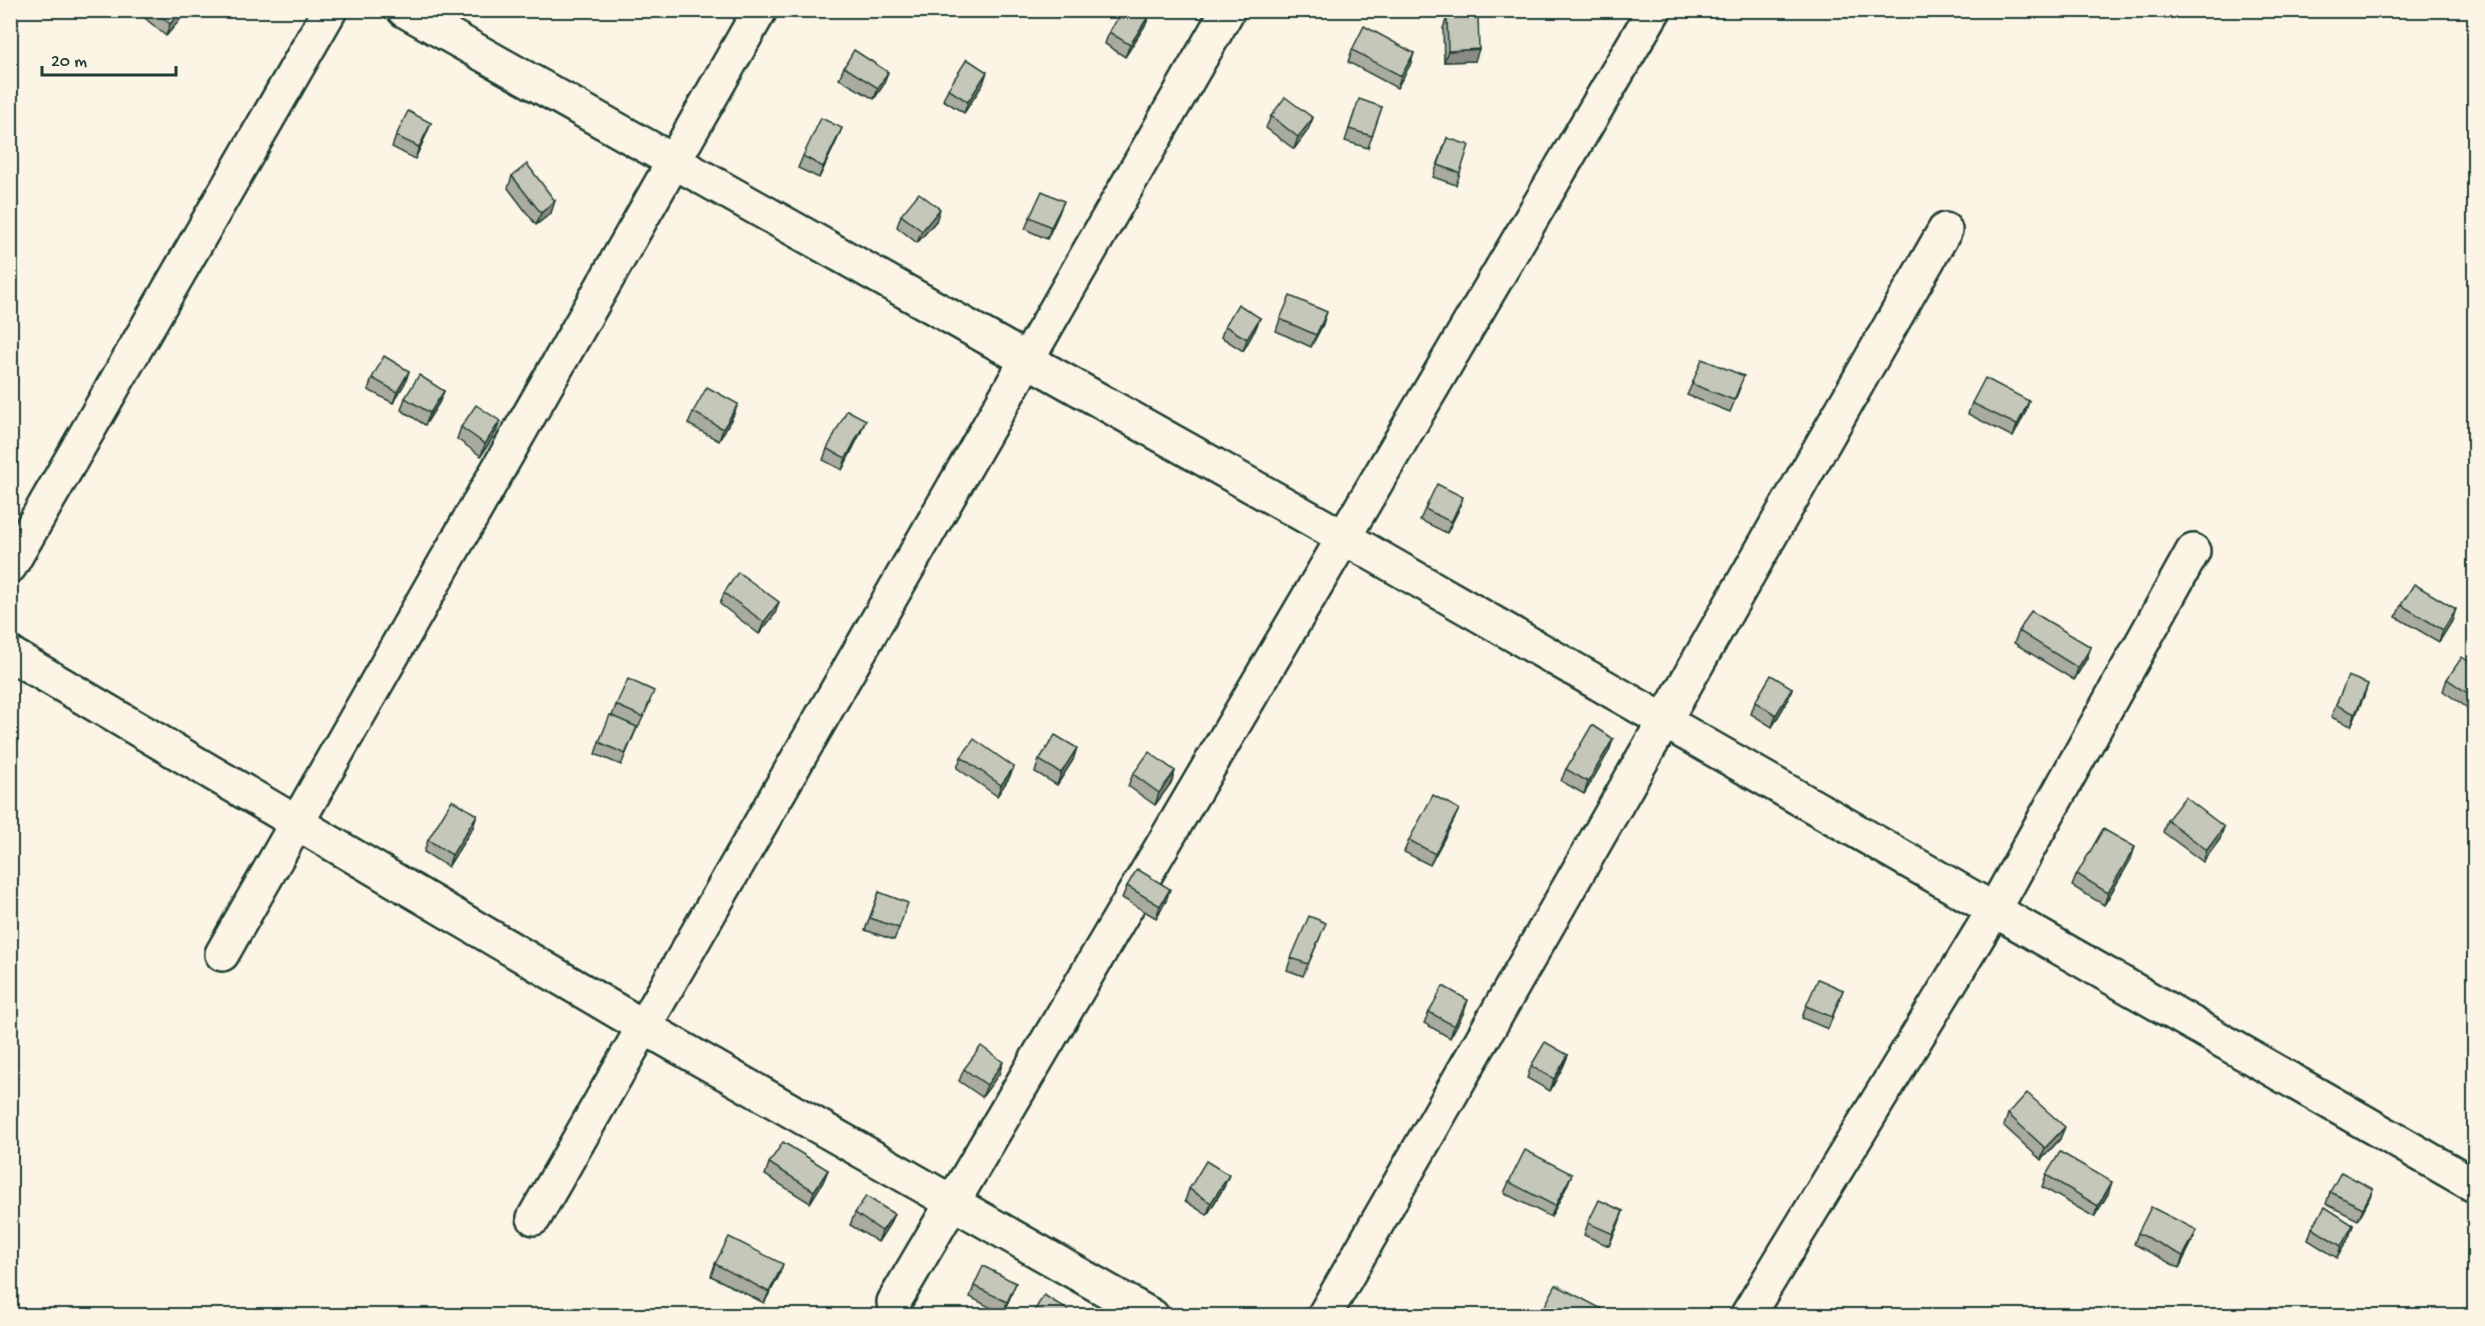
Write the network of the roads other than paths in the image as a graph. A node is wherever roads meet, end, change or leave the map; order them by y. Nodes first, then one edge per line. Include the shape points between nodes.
1 (330, 10) edge
2 (404, 10) edge
3 (760, 10) edge
4 (1228, 10) edge
5 (1654, 10) edge
6 (674, 162) junction
7 (1945, 230) dead end
8 (1027, 361) junction
9 (1344, 538) junction
10 (2193, 551) dead end
11 (10, 566) edge
12 (10, 654) edge
13 (1665, 721) junction
14 (297, 823) junction
15 (1994, 910) junction
16 (222, 954) dead end
17 (644, 1027) junction
18 (2475, 1185) edge
19 (953, 1202) junction
20 (534, 1218) dead end
21 (894, 1302) dead end
22 (1152, 1316) edge
23 (1324, 1316) edge
24 (1747, 1316) edge

1 - 11 street
2 - 6 street
3 - 6 street
4 - 8 street
5 - 9 street
6 - 8 street
6 - 14 street
7 - 13 street
8 - 9 street
8 - 17 street
9 - 13 street
9 - 19 street
10 - 15 street
12 - 14 street
13 - 15 street
13 - 23 street
14 - 16 street
14 - 17 street
15 - 18 street
15 - 24 street
17 - 19 street
17 - 20 street
19 - 21 street
19 - 22 street

